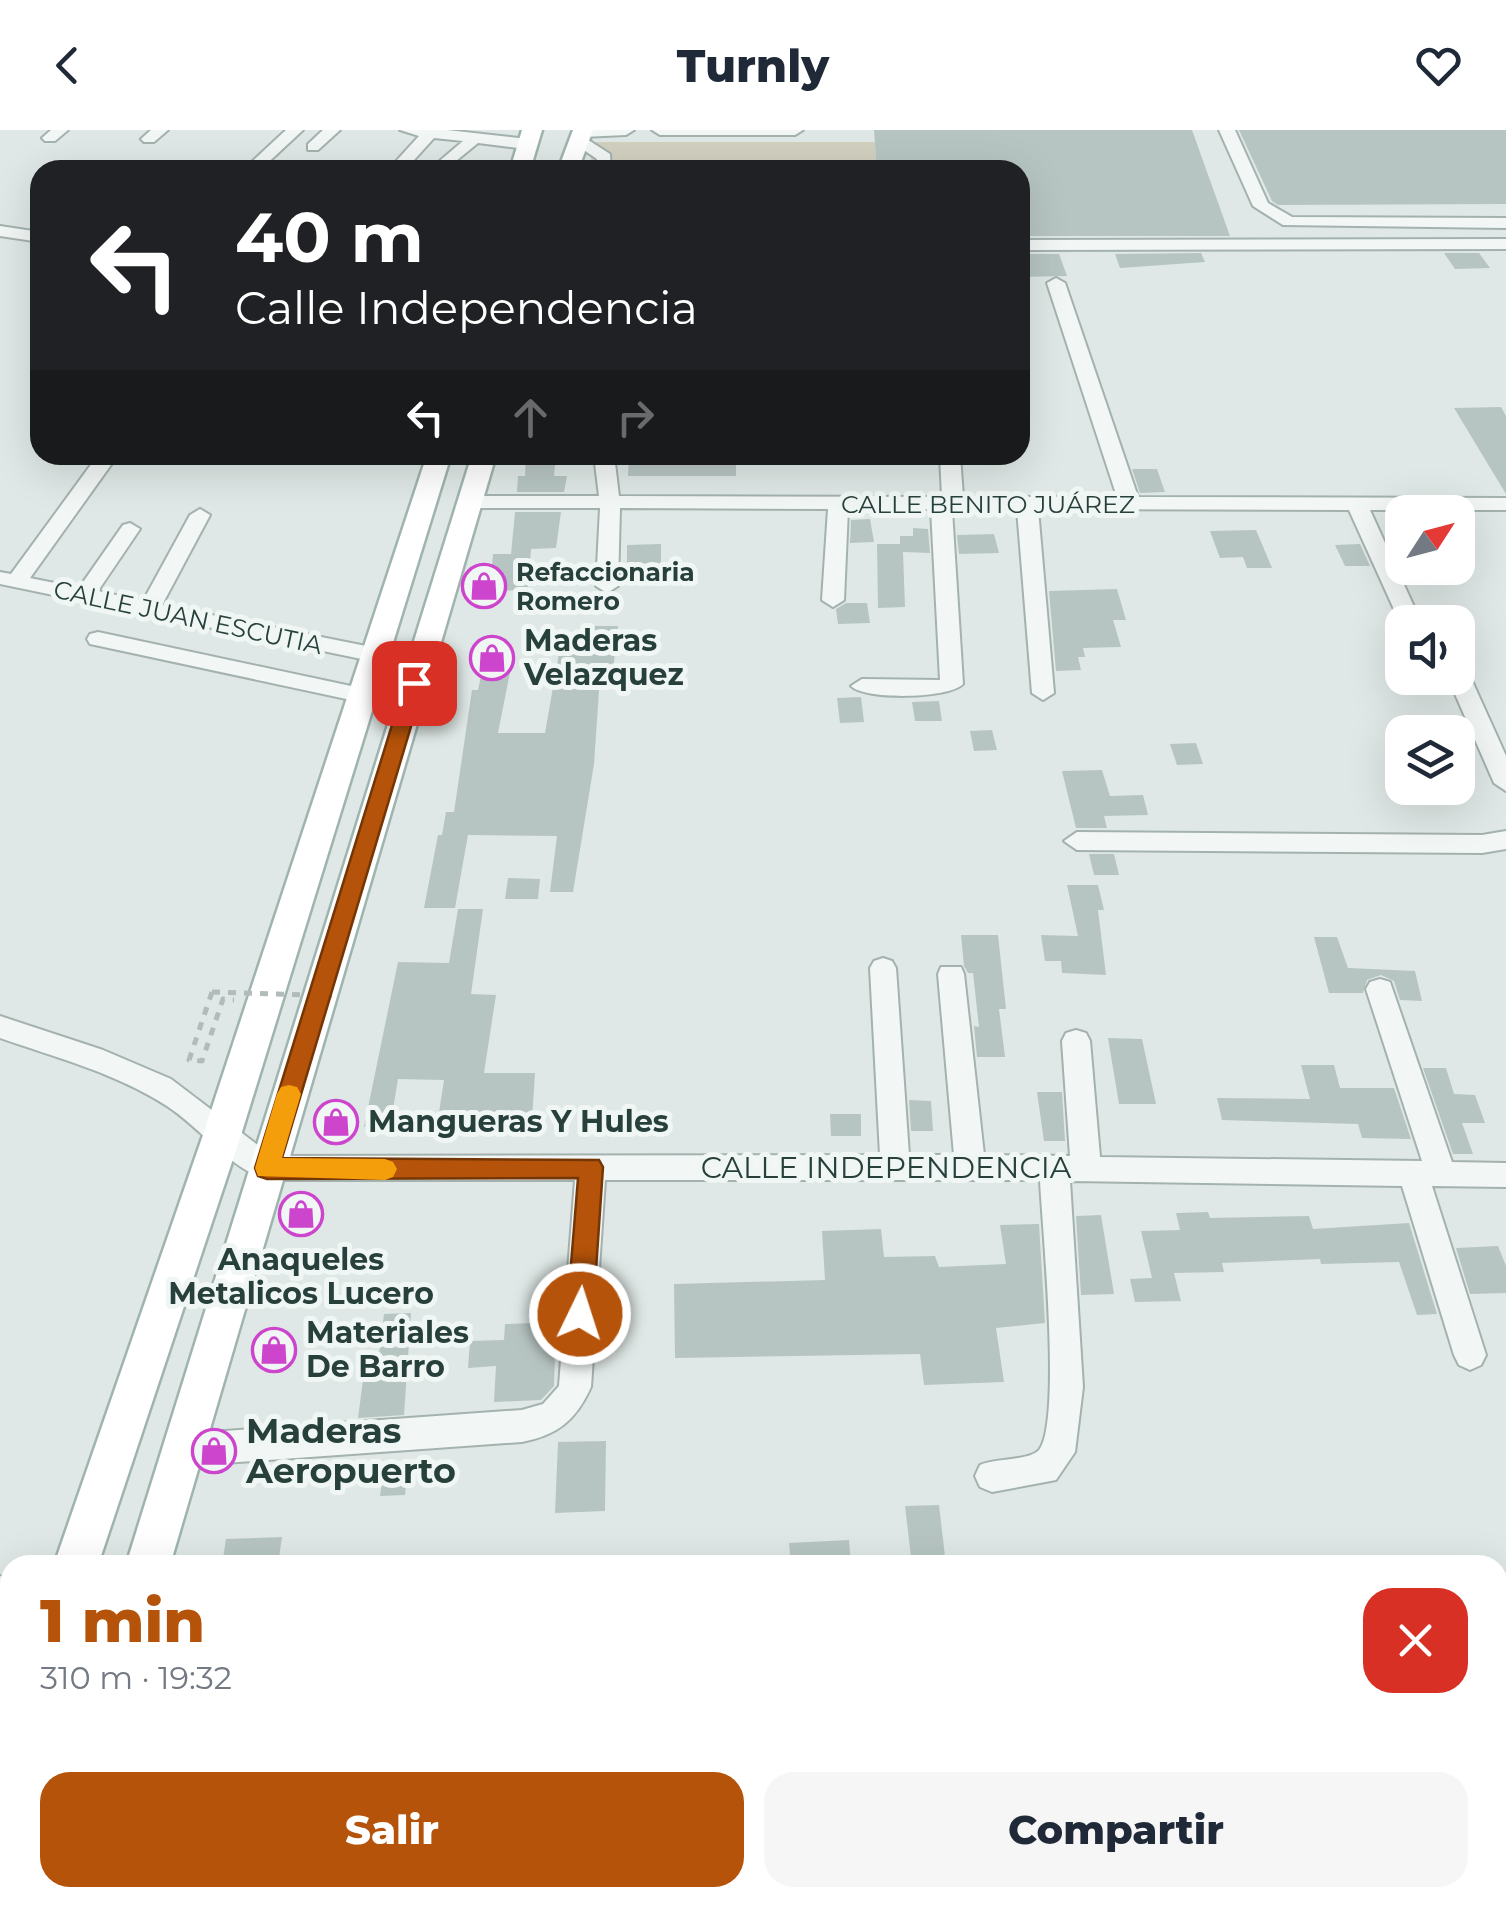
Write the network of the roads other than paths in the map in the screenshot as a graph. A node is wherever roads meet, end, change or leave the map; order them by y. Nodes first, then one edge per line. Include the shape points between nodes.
1 (295, 130) edge
2 (332, 130) edge
3 (408, 130) edge
4 (545, 130) edge
5 (626, 130) edge
6 (660, 130) edge
7 (795, 130) edge
8 (1227, 130) edge
9 (432, 132) edge
10 (530, 137) edge
11 (474, 138) junction
12 (576, 143) edge
13 (313, 147) dead end
14 (262, 160) edge
15 (405, 160) edge
16 (444, 160) edge
17 (535, 160) edge
18 (604, 160) edge
19 (1506, 223) edge
20 (0, 231) edge
21 (30, 236) edge
22 (1506, 244) edge
23 (1030, 245) edge
24 (1056, 283) dead end
25 (100, 465) edge
26 (436, 465) edge
27 (481, 465) edge
28 (605, 465) edge
29 (949, 465) edge
30 (470, 502) junction
31 (610, 502) junction
32 (838, 503) junction
33 (947, 504) junction
34 (1027, 504) junction
35 (1506, 504) edge
36 (1130, 505) junction
37 (1358, 506) junction
38 (200, 515) dead end
39 (130, 529) dead end
40 (8, 579) edge
41 (607, 586) dead end
42 (85, 595) junction
43 (833, 600) dead end
44 (1402, 605) edge
45 (150, 609) junction
46 (98, 639) dead end
47 (376, 656) junction
48 (862, 686) dead end
49 (1043, 693) dead end
50 (1467, 695) edge
51 (365, 696) junction
52 (1506, 783) edge
53 (1506, 840) edge
54 (1077, 841) dead end
55 (883, 968) dead end
56 (952, 974) dead end
57 (1380, 989) dead end
58 (0, 1026) edge
59 (1076, 1041) dead end
60 (222, 1135) junction
61 (591, 1167) junction
62 (895, 1167) junction
63 (970, 1167) junction
64 (267, 1168) junction
65 (1070, 1169) junction
66 (1427, 1174) junction
67 (1506, 1175) edge
68 (1470, 1355) dead end
69 (183, 1450) junction
70 (992, 1476) dead end
71 (79, 1555) edge
72 (151, 1555) edge

1 - 14 street
2 - 13 street
3 - 9 street
4 - 17 main road
5 - 12 street
6 - 7 street
8 - 19 street via 1261,206 1290,222
9 - 11 street
9 - 15 street
10 - 11 street
11 - 16 street
12 - 18 street
20 - 21 street
22 - 23 street
24 - 36 street
25 - 40 street
26 - 47 main road
27 - 30 main road
28 - 31 street
29 - 33 street
30 - 31 street, CALLE BENITO JUÁREZ
30 - 64 main road
31 - 32 street, CALLE BENITO JUÁREZ
31 - 41 street
32 - 33 street, CALLE BENITO JUÁREZ
32 - 43 street
33 - 34 street, CALLE BENITO JUÁREZ
33 - 48 street via 952,684
34 - 36 street, CALLE BENITO JUÁREZ
34 - 49 street
35 - 37 street, CALLE BENITO JUÁREZ
36 - 37 street, CALLE BENITO JUÁREZ
37 - 44 street
38 - 45 street
39 - 42 street
40 - 42 street, CALLE JUAN ESCUTIA
42 - 45 street, CALLE JUAN ESCUTIA
45 - 47 street, CALLE JUAN ESCUTIA
46 - 51 street
47 - 51 main road
50 - 52 street
51 - 60 main road
53 - 54 street
55 - 62 street
56 - 63 street
57 - 66 street
58 - 60 street via 155,1086
59 - 65 street
60 - 64 street
60 - 71 main road
61 - 62 street, CALLE INDEPENDENCIA
61 - 64 street, CALLE INDEPENDENCIA
61 - 69 street via 575,1387 559,1413 522,1426
62 - 63 street, CALLE INDEPENDENCIA
63 - 65 street, CALLE INDEPENDENCIA
64 - 69 main road
65 - 66 street, CALLE INDEPENDENCIA
65 - 70 street via 1067,1386 1058,1452 1044,1470
66 - 67 street, CALLE INDEPENDENCIA
66 - 68 street
69 - 72 main road

